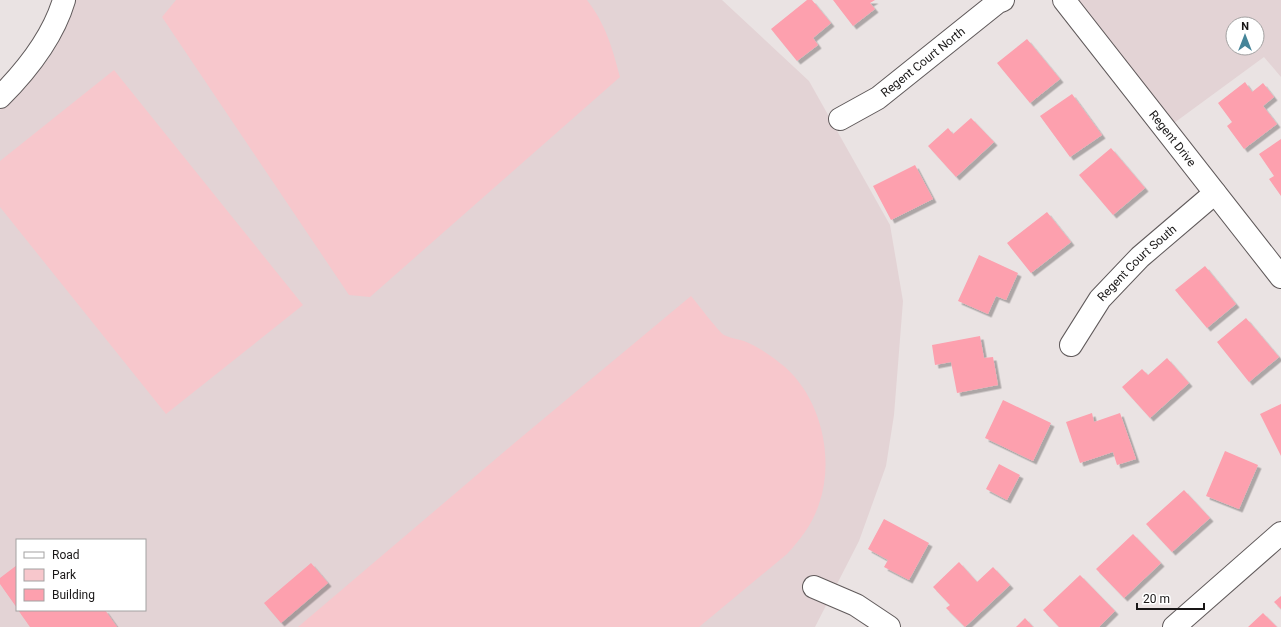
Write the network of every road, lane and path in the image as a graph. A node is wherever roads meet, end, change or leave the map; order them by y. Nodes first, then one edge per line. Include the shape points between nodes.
1 (64, 0) edge
2 (1003, 0) edge
3 (1064, 0) edge
4 (0, 97) edge
5 (840, 118) dead end
6 (1215, 192) junction
7 (1281, 277) edge
8 (1071, 345) dead end
9 (1281, 533) edge
10 (814, 587) dead end
11 (889, 627) edge
12 (1174, 627) edge

1 - 4 street via 39,52
2 - 5 street, Regent Court North via 878,98
3 - 6 street, Regent Drive
6 - 7 street, Regent Drive
6 - 8 street, Regent Court South via 1174,227 1100,299
9 - 12 street
10 - 11 street via 856,605

